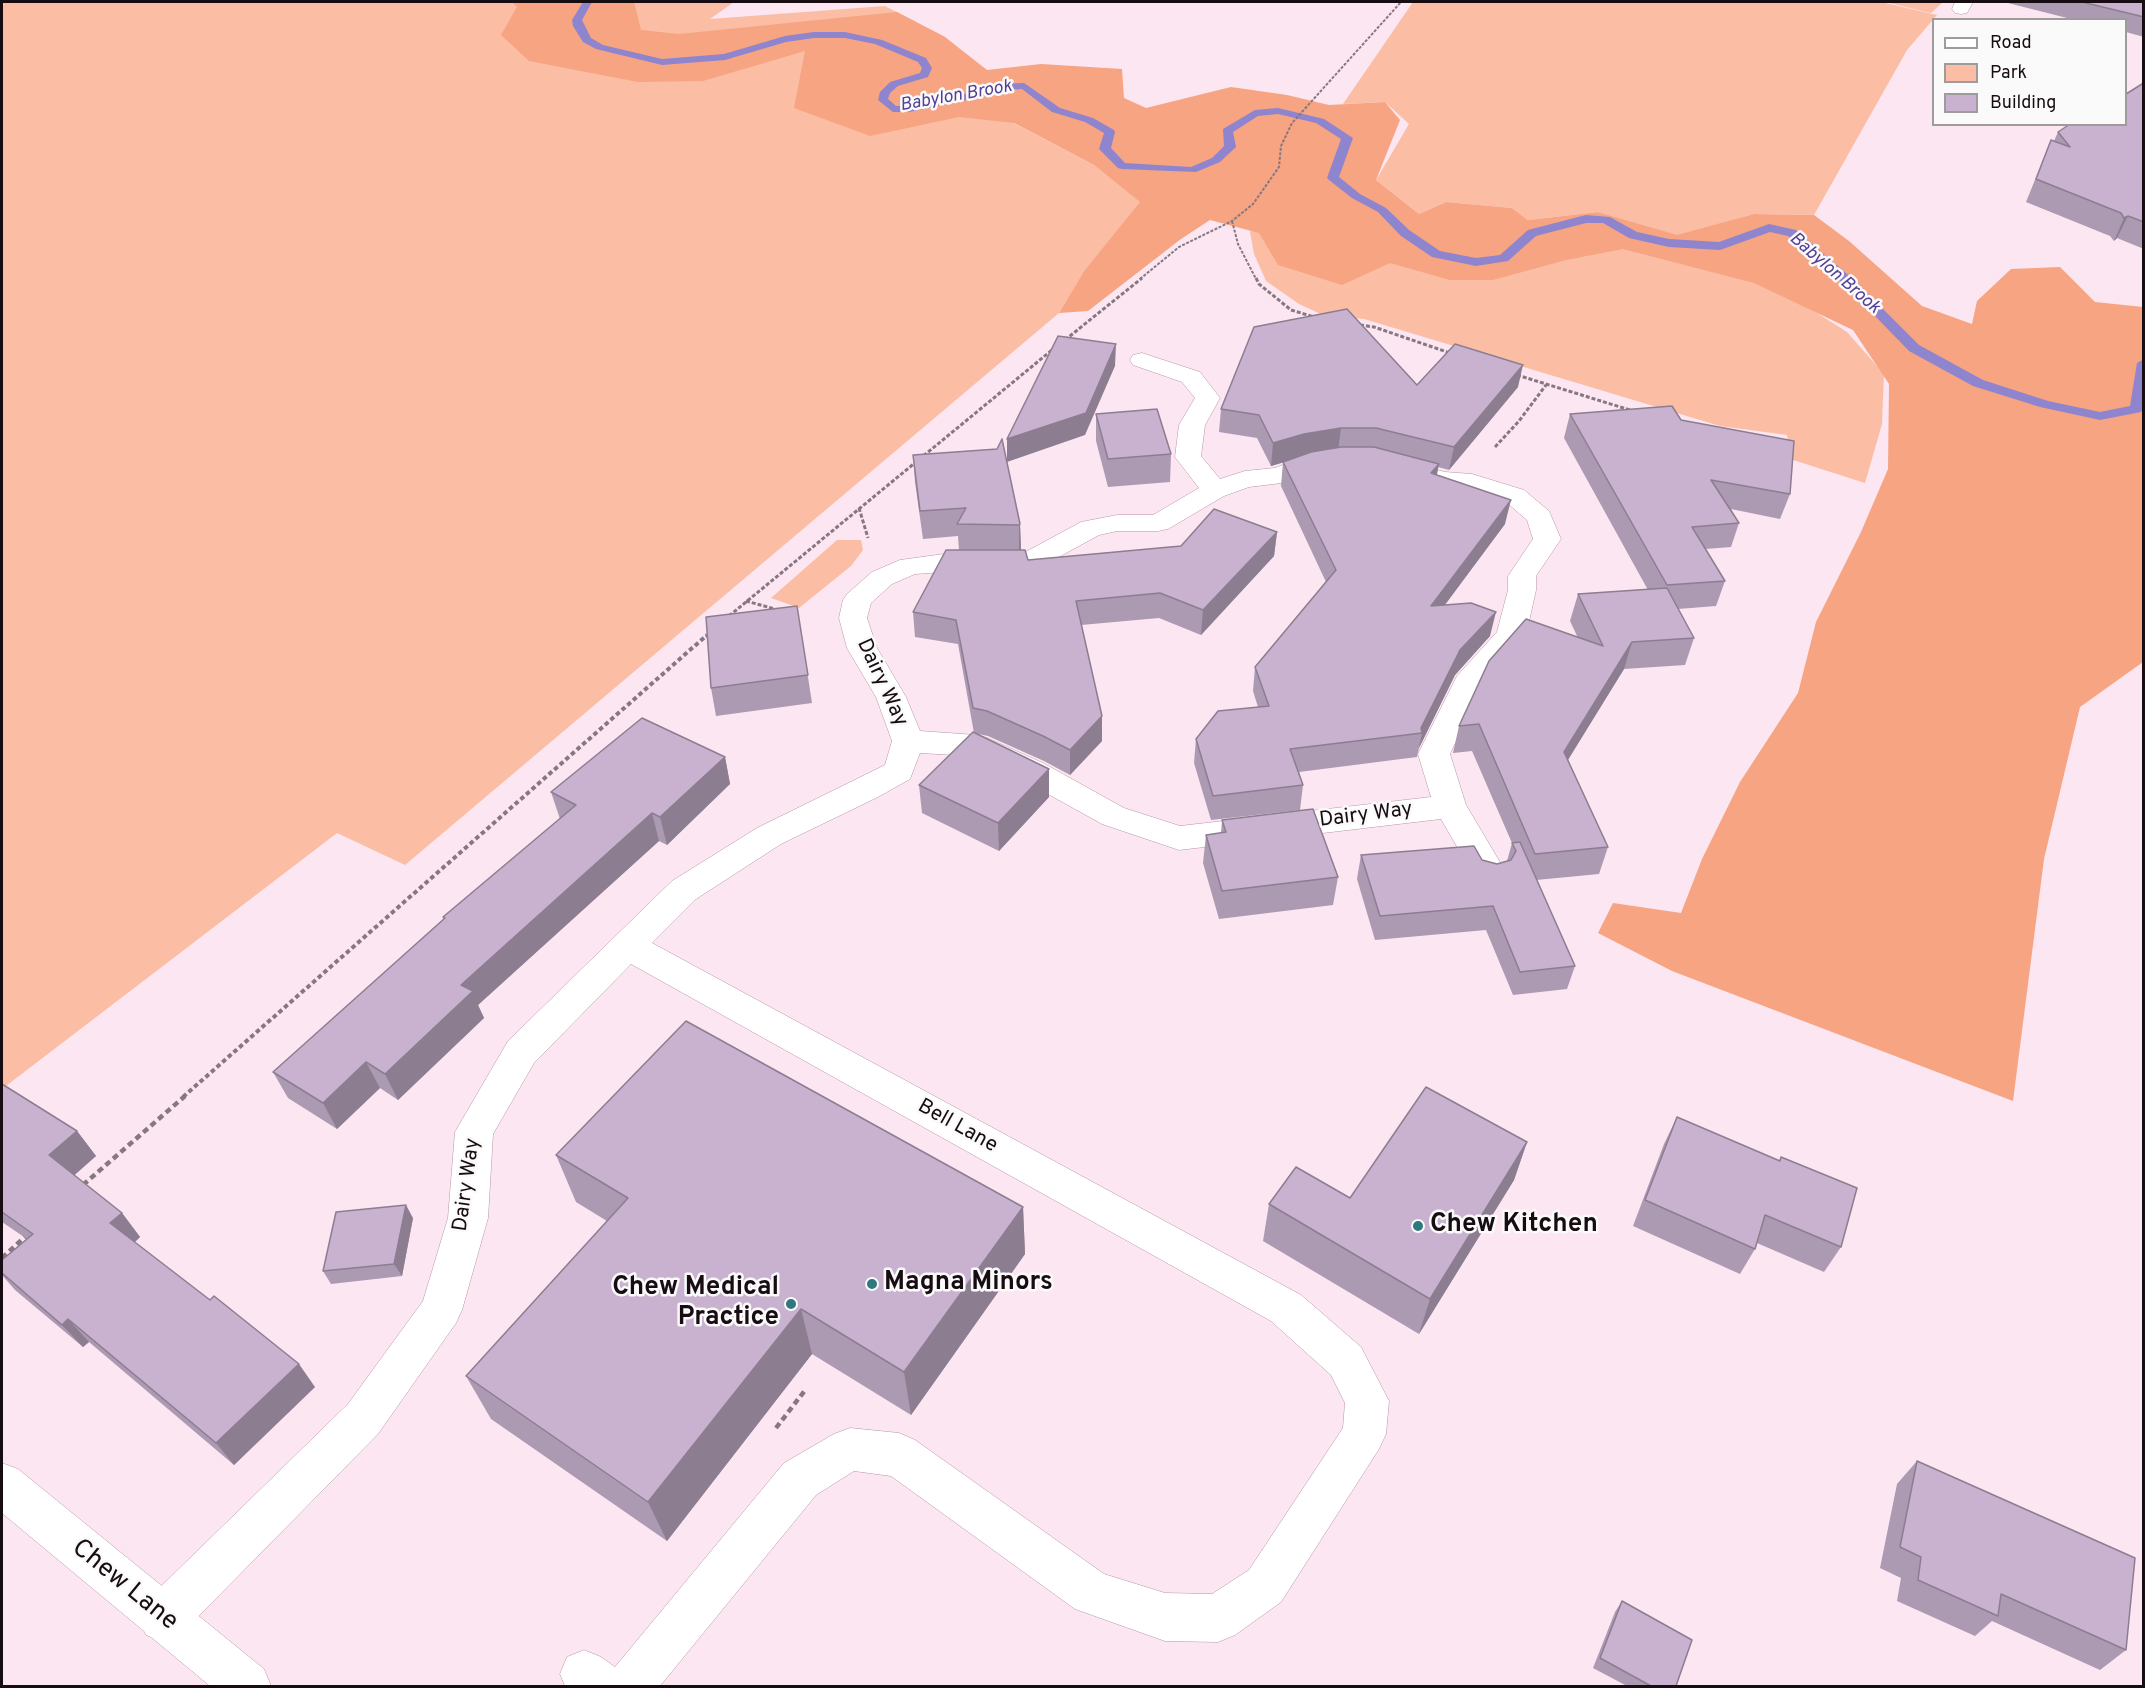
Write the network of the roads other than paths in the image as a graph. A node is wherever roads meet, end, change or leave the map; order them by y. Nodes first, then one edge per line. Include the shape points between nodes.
1 (1142, 360) dead end
2 (1350, 461) edge
3 (1384, 464) edge
4 (1215, 490) junction
5 (908, 741) junction
6 (1450, 806) junction
7 (1490, 874) edge
8 (628, 946) junction
9 (2, 1485) edge
10 (163, 1618) junction
11 (247, 1686) edge
12 (630, 1686) edge

1 - 4 street via 1191,377 1208,398 1192,426 1188,457
2 - 4 street, Dairy Way via 1302,466 1280,476 1245,479
3 - 6 street via 1444,480 1463,480 1515,496 1539,517 1547,539 1522,576 1511,635 1468,683 1434,754
4 - 5 street, Dairy Way via 1158,523 1117,523 1090,528 1025,564 910,566 882,579 857,600 853,618 862,648 891,697
5 - 6 street, Dairy Way via 976,746 1032,771 1113,816 1179,838
5 - 8 street, Dairy Way via 898,771 769,836 684,890
6 - 7 street
8 - 10 street, Dairy Way via 521,1052 474,1132 468,1218 441,1310 363,1419
8 - 12 street, Bell Lane via 1286,1308 1346,1361 1367,1401 1364,1434 1265,1586 1218,1618 1165,1617 1091,1593 899,1455 850,1449 800,1479
9 - 10 street, Chew Lane
10 - 11 street, Chew Lane

